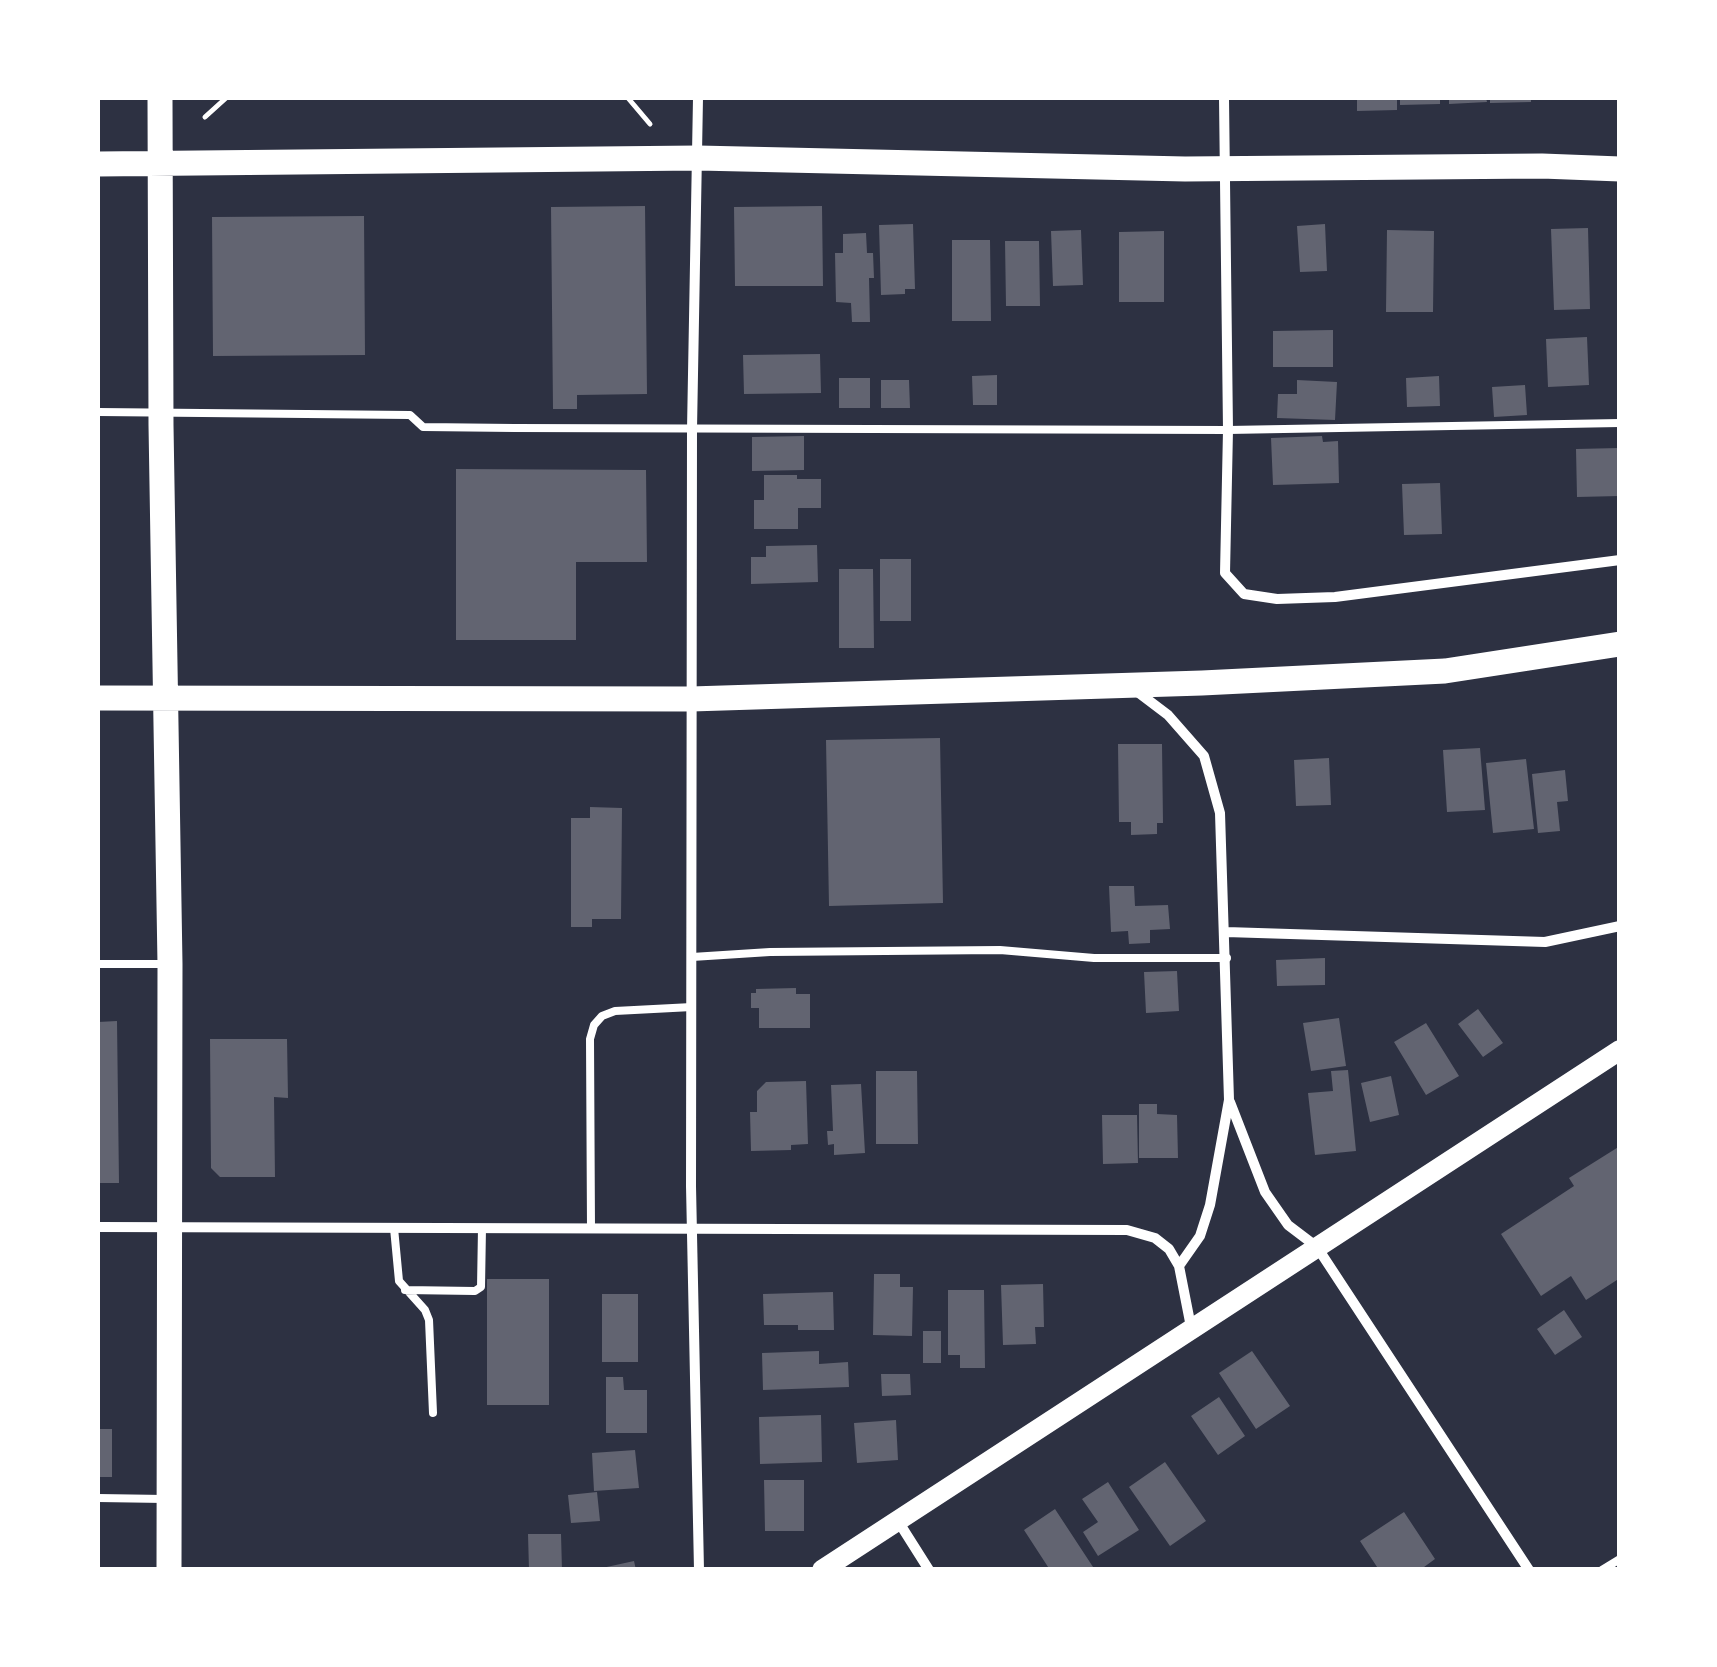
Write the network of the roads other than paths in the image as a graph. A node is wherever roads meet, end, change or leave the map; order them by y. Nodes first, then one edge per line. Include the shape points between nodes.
1 (160, 98) edge
2 (698, 98) edge
3 (1224, 98) edge
4 (698, 158) junction
5 (1620, 158) edge
6 (98, 164) edge
7 (160, 164) junction
8 (1542, 166) junction
9 (1225, 168) junction
10 (1620, 169) edge
11 (98, 412) edge
12 (161, 413) junction
13 (1620, 422) edge
14 (692, 429) junction
15 (1228, 430) junction
16 (1620, 560) edge
17 (1620, 644) edge
18 (1126, 684) junction
19 (98, 698) edge
20 (165, 698) junction
21 (691, 699) junction
22 (1620, 926) edge
23 (1226, 932) junction
24 (692, 957) junction
25 (1226, 958) junction
26 (98, 964) edge
27 (170, 964) junction
28 (692, 1006) junction
29 (1620, 1050) edge
30 (1229, 1100) junction
31 (98, 1226) edge
32 (172, 1227) junction
33 (394, 1228) junction
34 (482, 1228) junction
35 (591, 1228) junction
36 (691, 1229) junction
37 (1317, 1247) junction
38 (1179, 1266) junction
39 (405, 1290) junction
40 (1192, 1327) junction
41 (433, 1413) dead end
42 (98, 1498) edge
43 (170, 1499) junction
44 (897, 1520) junction
45 (1620, 1559) edge
46 (169, 1570) edge
47 (699, 1570) edge
48 (822, 1570) edge
49 (929, 1570) edge
50 (1529, 1570) edge
51 (1602, 1570) edge

1 - 7 main road
2 - 4 street
3 - 9 street
4 - 7 main road
4 - 9 main road
4 - 14 street
5 - 8 street
6 - 7 main road
7 - 12 main road
8 - 9 main road
8 - 10 main road
9 - 15 street
11 - 12 lane
12 - 14 lane via 410,415 422,427
12 - 20 main road
13 - 15 lane
14 - 15 lane
14 - 21 street
15 - 16 street via 1225,573 1244,594 1334,597
17 - 18 main road via 1445,671
18 - 21 main road
18 - 23 street via 1168,715 1204,756 1220,813
19 - 20 main road
20 - 21 main road
20 - 27 main road
21 - 24 street
22 - 23 street via 1545,942
23 - 25 street
24 - 25 lane via 1000,950
24 - 28 street
25 - 30 street
26 - 27 lane
27 - 32 main road
28 - 35 lane via 614,1011 594,1025
28 - 36 street
29 - 37 main road
30 - 37 street via 1265,1192 1288,1225
30 - 38 street via 1210,1204 1200,1236
31 - 32 street
32 - 33 street
32 - 43 main road
33 - 34 street
33 - 39 lane via 396,1272
34 - 35 street
34 - 39 lane via 482,1288
35 - 36 street
36 - 38 street via 1127,1230 1156,1238
36 - 47 street
37 - 40 main road
37 - 50 street
38 - 40 street
39 - 41 lane via 429,1320
40 - 44 main road
42 - 43 lane
43 - 46 main road
44 - 48 main road
44 - 49 street
45 - 51 lane

